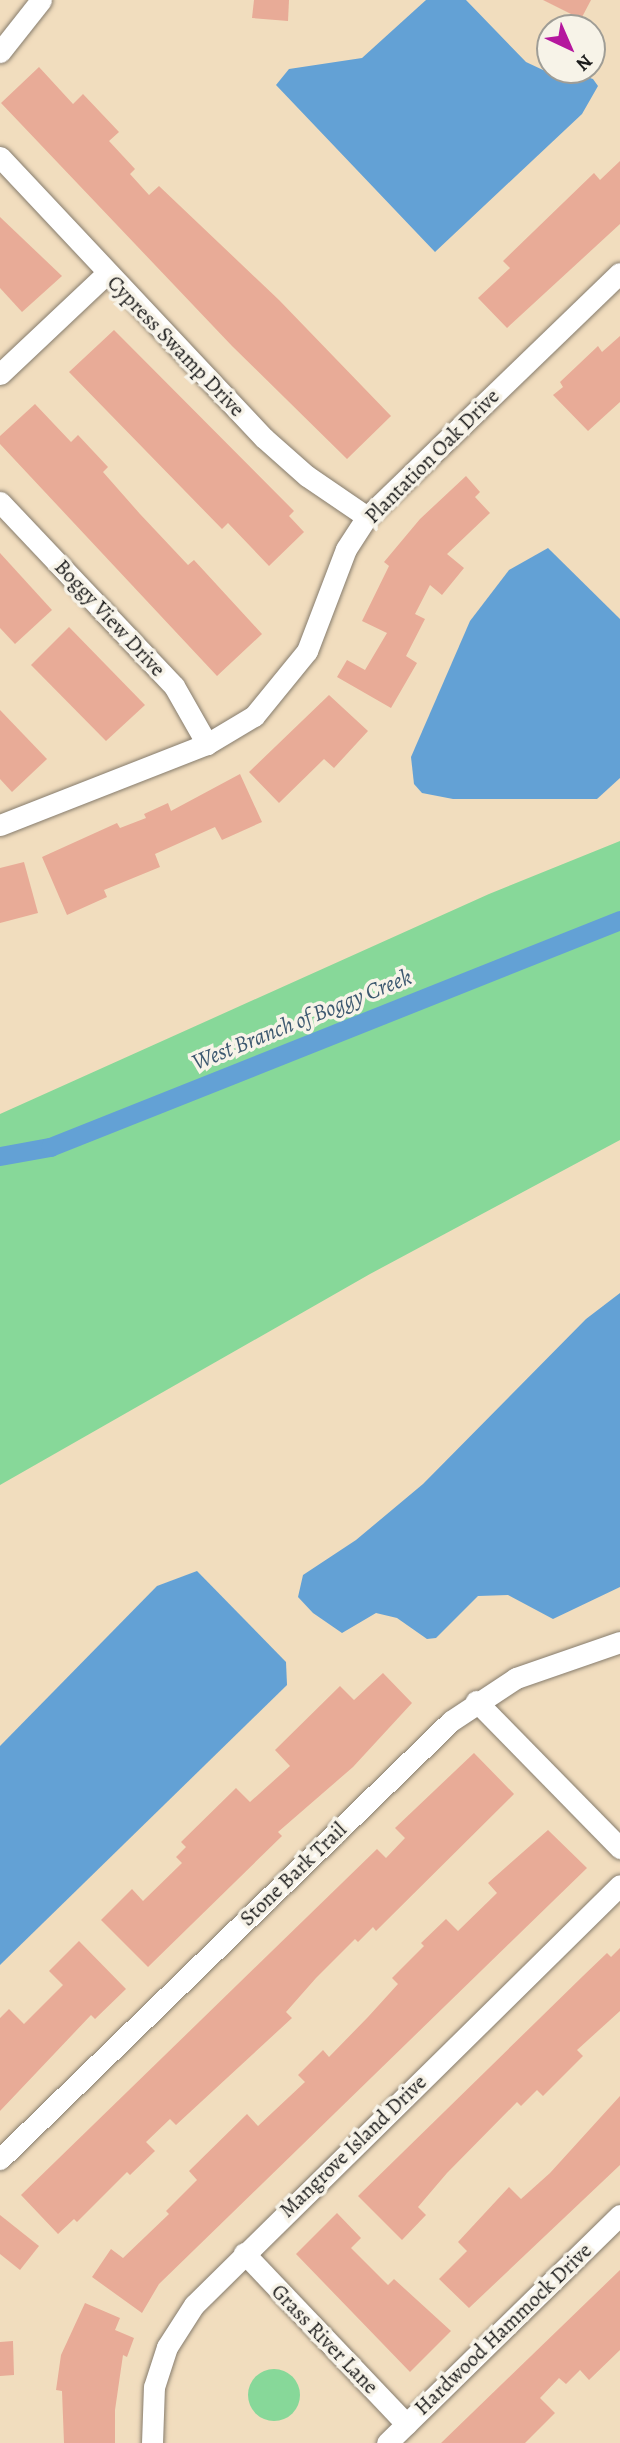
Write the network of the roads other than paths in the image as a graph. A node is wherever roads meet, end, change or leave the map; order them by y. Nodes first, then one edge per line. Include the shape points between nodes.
1 (41, 0) edge
2 (0, 52) edge
3 (0, 157) edge
4 (107, 273) junction
5 (616, 286) edge
6 (0, 374) edge
7 (0, 502) edge
8 (367, 517) junction
9 (206, 744) junction
10 (0, 825) edge
11 (620, 1642) edge
12 (477, 1700) junction
13 (620, 1848) edge
14 (620, 1885) edge
15 (0, 2159) edge
16 (620, 2216) edge
17 (244, 2253) junction
18 (406, 2424) junction
19 (152, 2443) edge
20 (387, 2443) edge

1 - 2 street
3 - 4 street, Cypress Swamp Drive
4 - 6 street
4 - 8 street, Cypress Swamp Drive via 264,438 307,476
5 - 8 street, Plantation Oak Drive
7 - 9 street, Boggy View Drive via 174,686
8 - 9 street, Plantation Oak Drive via 346,550 307,651 290,677 254,716
9 - 10 street, Plantation Oak Drive
11 - 12 street, Stone Bark Trail via 516,1678
12 - 13 street
12 - 15 street, Stone Bark Trail
14 - 17 street, Mangrove Island Drive
16 - 18 street, Hardwood Hammock Drive
17 - 18 street, Grass River Lane
17 - 19 street, Mangrove Island Drive via 194,2305 167,2347 154,2387
18 - 20 street, Hardwood Hammock Drive

